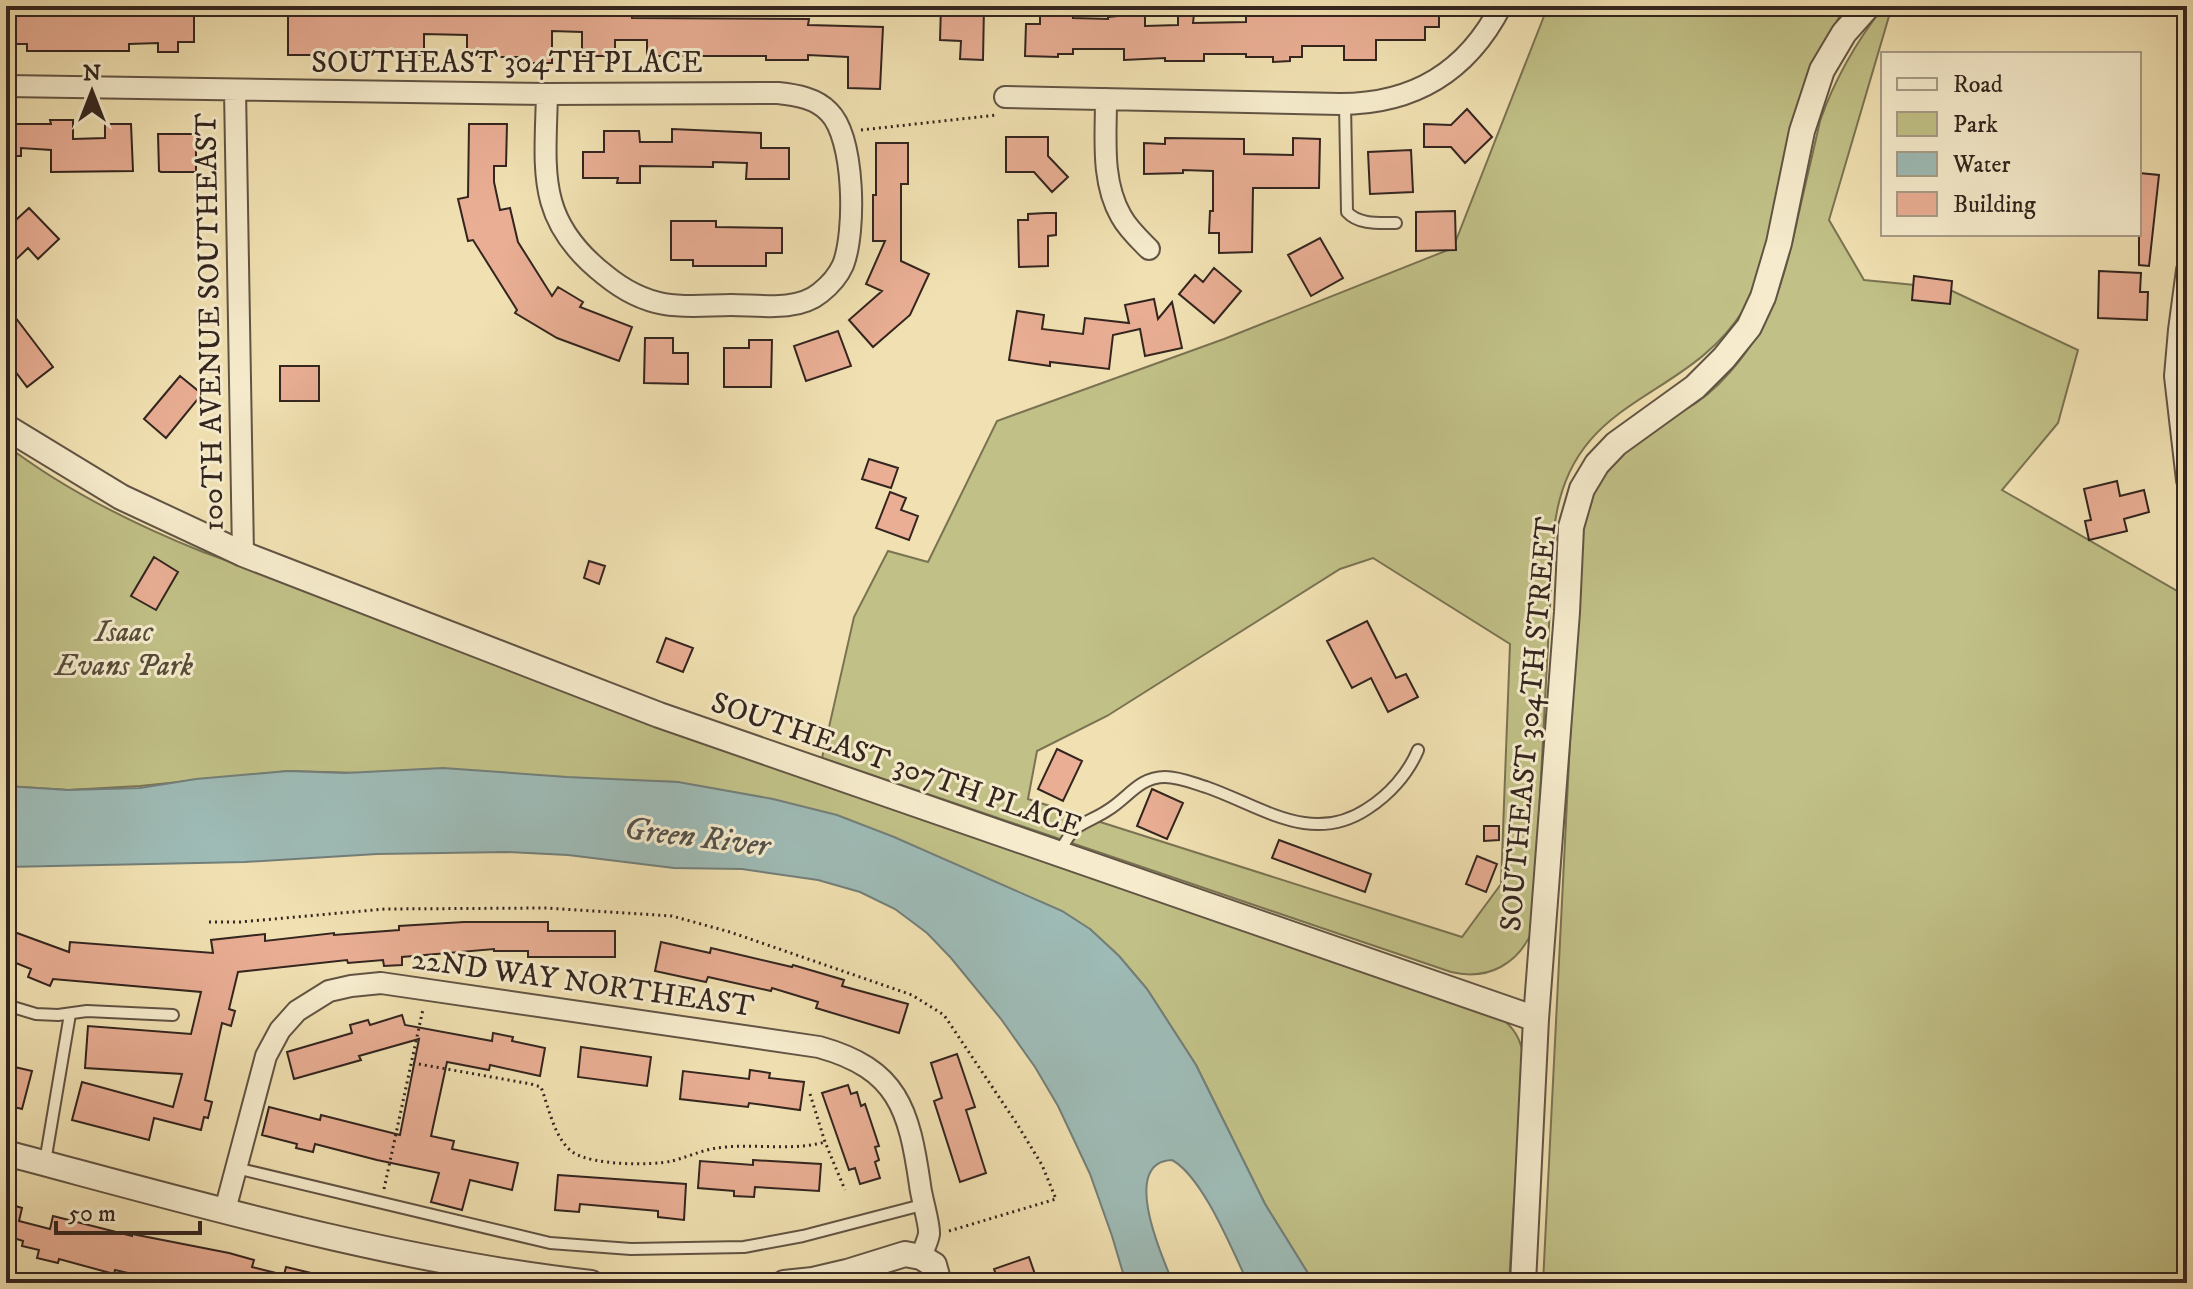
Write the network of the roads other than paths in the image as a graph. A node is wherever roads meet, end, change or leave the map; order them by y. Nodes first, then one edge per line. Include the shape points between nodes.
1 (1501, 6) edge
2 (1868, 6) edge
3 (6, 86) edge
4 (235, 90) junction
5 (547, 94) junction
6 (1005, 97) road end
7 (1106, 99) junction
8 (1345, 104) junction
9 (1396, 223) dead end
10 (1149, 249) dead end
11 (2187, 270) edge
12 (6, 427) edge
13 (2185, 438) edge
14 (2187, 480) edge
15 (243, 554) junction
16 (1418, 750) dead end
17 (1058, 853) junction
18 (6, 1005) edge
19 (70, 1014) junction
20 (173, 1015) dead end
21 (1536, 1019) junction
22 (6, 1153) edge
23 (44, 1163) junction
24 (236, 1168) junction
25 (922, 1205) junction
26 (225, 1210) junction
27 (921, 1257) junction
28 (591, 1283) edge
29 (784, 1283) edge
30 (939, 1283) edge
31 (1523, 1283) edge

1 - 8 street via 1470,54 1446,73 1403,96
2 - 21 street, SOUTHEAST 304TH STREET via 1822,70 1802,131 1775,257 1749,327 1695,387 1616,444 1582,489 1571,527
3 - 4 street, SOUTHEAST 304TH PLACE
4 - 5 street, SOUTHEAST 304TH PLACE
4 - 15 street, 100TH AVENUE SOUTHEAST
5 - 5 street, SOUTHEAST 304TH PLACE via 545,153 551,205 561,230 583,257 629,291 674,305 796,304 812,299 843,263 850,232 846,147 824,107 778,93
6 - 7 street
7 - 8 street
7 - 10 street via 1109,185 1121,217
8 - 9 lane via 1347,212 1357,220
11 - 13 street via 2175,376
12 - 15 street, SOUTHEAST 307TH PLACE via 121,497
13 - 14 street
15 - 17 street, SOUTHEAST 307TH PLACE via 659,715
16 - 17 lane via 1406,772 1376,803 1333,825 1286,819 1166,777 1138,785 1075,829
17 - 21 street, SOUTHEAST 307TH PLACE
18 - 19 lane via 36,1014
19 - 20 lane
19 - 23 lane
21 - 31 street, SOUTHEAST 304TH STREET
22 - 23 street
23 - 26 street
24 - 25 lane via 550,1243 631,1249 744,1247
24 - 25 street, 22ND WAY NORTHEAST via 266,1056 280,1030 297,1011 329,991 381,983 845,1054 873,1070 898,1098 915,1152
24 - 26 street, 22ND WAY NORTHEAST
25 - 27 street, 22ND WAY NORTHEAST via 929,1233
26 - 28 street via 520,1275
27 - 29 street via 905,1254 836,1275
27 - 30 street via 934,1265

